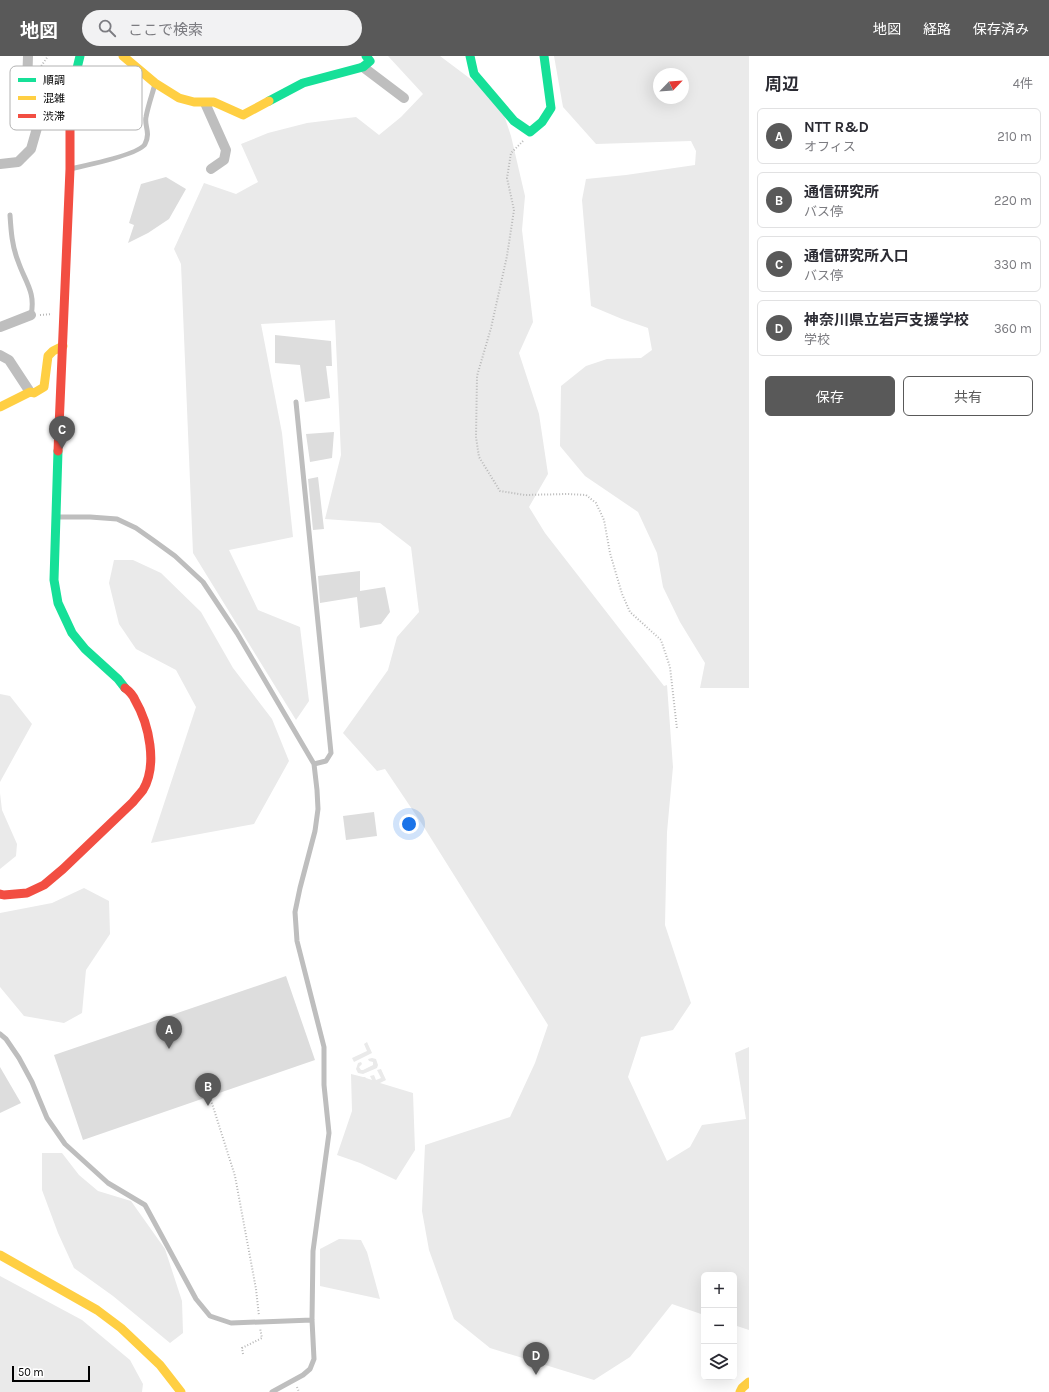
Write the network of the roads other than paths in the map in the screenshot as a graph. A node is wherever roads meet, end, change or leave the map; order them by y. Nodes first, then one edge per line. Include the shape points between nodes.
1 (28, 56) edge
2 (80, 56) edge
3 (123, 56) edge
4 (366, 56) edge
5 (470, 56) edge
6 (544, 56) edge
7 (28, 66) edge
8 (77, 66) edge
9 (135, 66) edge
10 (363, 67) junction
11 (142, 72) edge
12 (155, 83) junction
13 (404, 98) dead end
14 (205, 103) junction
15 (36, 130) edge
16 (70, 130) edge
17 (0, 164) edge
18 (70, 169) junction
19 (211, 169) dead end
20 (10, 215) dead end
21 (31, 315) joint
22 (0, 327) edge
23 (63, 346) junction
24 (0, 355) edge
25 (30, 392) junction
26 (296, 402) dead end
27 (0, 407) edge
28 (55, 517) junction
29 (314, 764) junction
30 (0, 894) edge
31 (0, 1034) edge
32 (0, 1255) edge
33 (312, 1320) junction
34 (749, 1382) edge
35 (181, 1392) edge
36 (272, 1392) edge
37 (740, 1392) edge

1 - 7 street
2 - 8 street
3 - 9 street
4 - 10 street via 370,61
5 - 6 street via 474,74 514,121 530,132 542,122 551,108
10 - 13 street
10 - 14 street via 303,83 244,115 214,102
11 - 12 street
12 - 14 street via 179,98
12 - 18 lane via 145,119 148,131 145,145 135,152
14 - 19 street via 226,150 224,160
15 - 17 street via 31,149 18,162
16 - 18 street
18 - 23 street
20 - 21 lane via 12,239 34,304
21 - 22 street
23 - 25 street via 48,356 44,387 34,393
23 - 28 street
24 - 25 street via 9,360
25 - 27 street
26 - 29 lane via 331,753 326,761
28 - 29 lane via 118,518 175,556 203,582 237,633
28 - 30 street via 54,580 58,603 72,633 135,699 150,744 149,775 143,790 133,802 44,885 27,893
29 - 33 lane via 318,809 295,912 297,941 324,1047 324,1085 329,1133 313,1251
31 - 33 lane via 19,1058 47,1118 65,1144 108,1183 144,1205 196,1299 210,1316 231,1323
32 - 35 street via 97,1310 122,1328 160,1365
33 - 36 lane via 314,1359 310,1369
34 - 37 street

